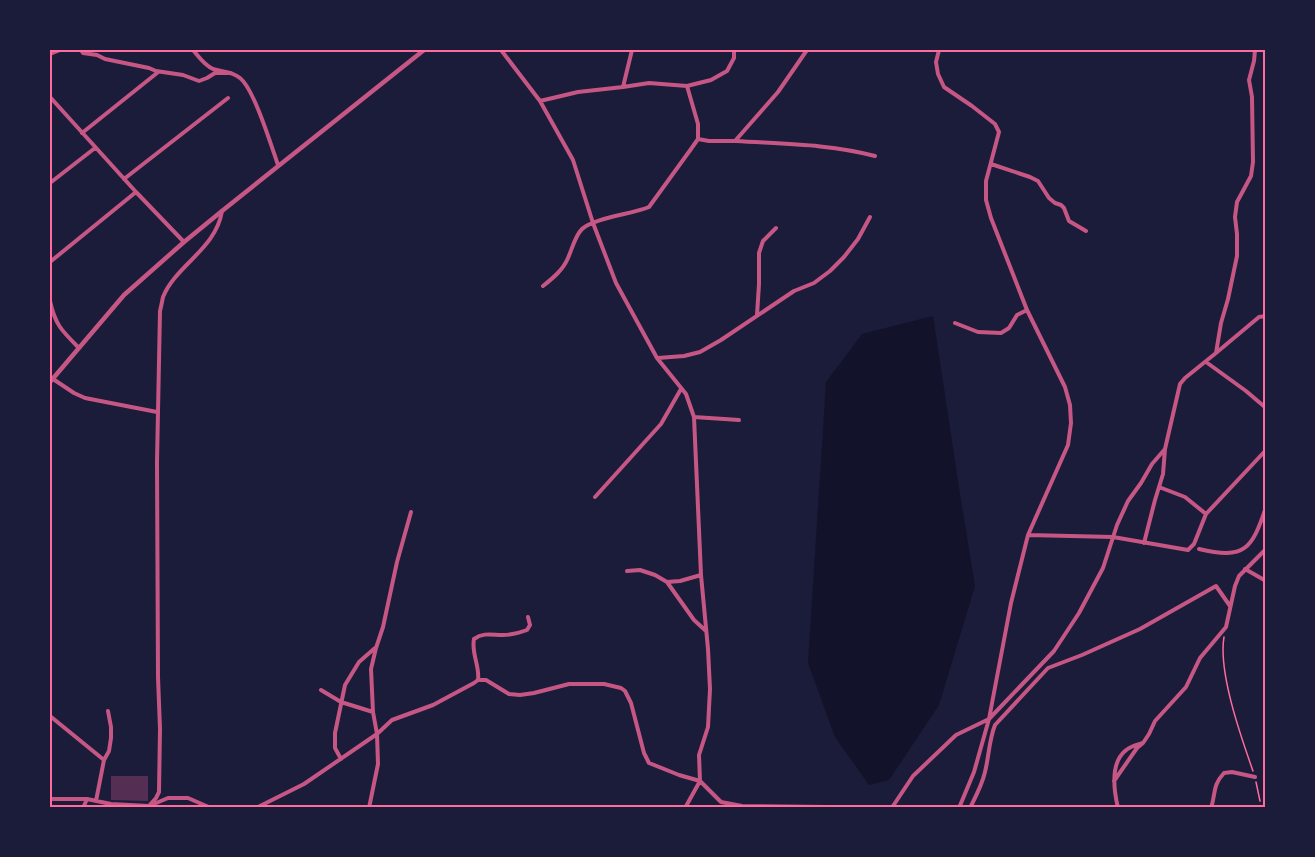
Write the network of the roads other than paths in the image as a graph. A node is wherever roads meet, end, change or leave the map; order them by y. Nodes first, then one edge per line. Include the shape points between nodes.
1 (60, 50) edge
2 (81, 50) edge
3 (193, 50) edge
4 (424, 50) edge
5 (501, 50) edge
6 (632, 50) edge
7 (734, 50) edge
8 (807, 50) edge
9 (939, 50) edge
10 (1255, 50) edge
11 (50, 54) edge
12 (157, 73) dead end
13 (231, 73) junction
14 (687, 86) junction
15 (623, 87) junction
16 (50, 97) edge
17 (228, 98) dead end
18 (540, 101) junction
19 (82, 133) junction
20 (698, 139) junction
21 (735, 141) junction
22 (95, 148) junction
23 (875, 156) dead end
24 (991, 164) junction
25 (278, 165) junction
26 (124, 179) junction
27 (50, 183) edge
28 (136, 192) junction
29 (222, 211) junction
30 (870, 217) dead end
31 (593, 223) junction
32 (776, 228) dead end
33 (1086, 231) dead end
34 (184, 242) junction
35 (50, 262) edge
36 (543, 286) dead end
37 (50, 301) edge
38 (1027, 310) junction
39 (757, 316) junction
40 (1266, 316) edge
41 (955, 323) dead end
42 (78, 347) junction
43 (1216, 353) junction
44 (657, 358) junction
45 (1206, 362) junction
46 (51, 379) edge
47 (681, 389) junction
48 (1266, 408) edge
49 (158, 412) junction
50 (694, 417) junction
51 (739, 420) dead end
52 (1165, 449) junction
53 (1266, 450) edge
54 (1160, 487) junction
55 (595, 497) dead end
56 (1266, 507) edge
57 (411, 512) dead end
58 (1206, 514) junction
59 (1028, 535) junction
60 (1113, 537) junction
61 (1144, 543) junction
62 (1199, 549) dead end
63 (1266, 549) edge
64 (1245, 569) junction
65 (627, 571) dead end
66 (701, 575) junction
67 (1266, 581) edge
68 (667, 582) junction
69 (1230, 606) junction
70 (528, 617) dead end
71 (706, 632) junction
72 (376, 648) junction
73 (478, 680) junction
74 (321, 690) dead end
75 (341, 702) junction
76 (108, 711) dead end
77 (373, 712) junction
78 (50, 716) edge
79 (989, 719) junction
80 (377, 734) junction
81 (1143, 743) junction
82 (341, 759) junction
83 (104, 760) junction
84 (1255, 777) road end
85 (700, 781) junction
86 (1114, 781) junction
87 (50, 798) edge
88 (87, 799) junction
89 (96, 801) junction
90 (83, 807) edge
91 (148, 807) edge
92 (211, 807) edge
93 (259, 807) edge
94 (369, 807) edge
95 (685, 807) edge
96 (892, 807) edge
97 (915, 807) edge
98 (959, 807) edge
99 (970, 807) edge
100 (1118, 807) edge
101 (1211, 807) edge

1 - 11 street
2 - 13 street via 199,81 214,73
3 - 13 street via 204,63
4 - 25 street
5 - 18 street
6 - 15 street
7 - 14 street via 727,70 711,80
8 - 21 street via 778,92
9 - 24 street via 936,62 944,87 998,127
10 - 43 street via 1249,80 1253,162 1251,176 1237,202 1237,256
12 - 19 street
13 - 25 street via 251,93
14 - 15 street via 649,83
14 - 20 street via 698,124
15 - 18 street
16 - 19 street
17 - 26 street
18 - 31 street via 573,160
19 - 22 street
20 - 21 street
20 - 31 street via 650,207
21 - 23 street via 821,147
22 - 26 street
22 - 27 street
24 - 33 street via 1038,181 1049,198 1064,208 1069,221
24 - 38 street via 986,200
25 - 29 street
26 - 28 street
28 - 34 street
28 - 35 street
29 - 34 street
29 - 49 street via 215,234 164,297 160,311
30 - 39 street via 858,239 830,271
31 - 36 street via 582,228 567,261
31 - 44 street via 616,283
32 - 39 street via 763,241 759,253
34 - 42 street via 124,295
37 - 42 street via 61,330
38 - 41 street via 1001,333 978,332
38 - 59 street via 1065,387 1071,423 1068,445
39 - 44 street via 700,352
40 - 43 street via 1259,317
42 - 46 street
43 - 45 street
44 - 47 street
45 - 48 street
45 - 52 street via 1180,384
46 - 49 street via 85,398
47 - 50 street
47 - 55 street via 661,424
49 - 91 street via 159,792
50 - 51 street
50 - 66 street
52 - 54 street
52 - 60 street via 1128,501
53 - 58 street
54 - 58 street via 1185,497
54 - 61 street
56 - 62 street via 1252,541 1240,552
57 - 72 street
58 - 61 street via 1188,550
59 - 60 street
59 - 79 street
60 - 61 street
60 - 79 street via 1103,568 1054,651
63 - 64 street
64 - 67 street
64 - 69 street via 1234,586
65 - 68 street via 640,570
66 - 68 street
66 - 71 street
68 - 71 street
69 - 81 street via 1226,627 1200,658 1186,687 1155,721
69 - 99 street via 1216,586 1140,630 1048,668 995,725 985,772
70 - 73 street via 527,630 479,635 474,639
71 - 85 street via 710,689 708,727 699,755
72 - 75 street via 359,662 345,685
72 - 77 street via 371,669
73 - 80 street via 433,705 392,720
73 - 85 street via 486,680 509,694 569,684 621,688 632,703 650,763
74 - 75 street
75 - 77 street
75 - 82 street via 335,748
76 - 83 street via 111,738
77 - 80 street
78 - 83 street
79 - 96 street via 956,735 913,776
79 - 98 street
80 - 82 street
80 - 94 street via 378,764
81 - 86 street
81 - 86 street via 1123,752
82 - 93 street
83 - 89 street
84 - 101 street via 1224,773 1214,788
85 - 95 street
85 - 96 street via 721,802 742,806
86 - 100 street
87 - 88 street
88 - 89 street
88 - 90 street
89 - 91 street
91 - 92 street via 165,799 188,798
96 - 97 street

